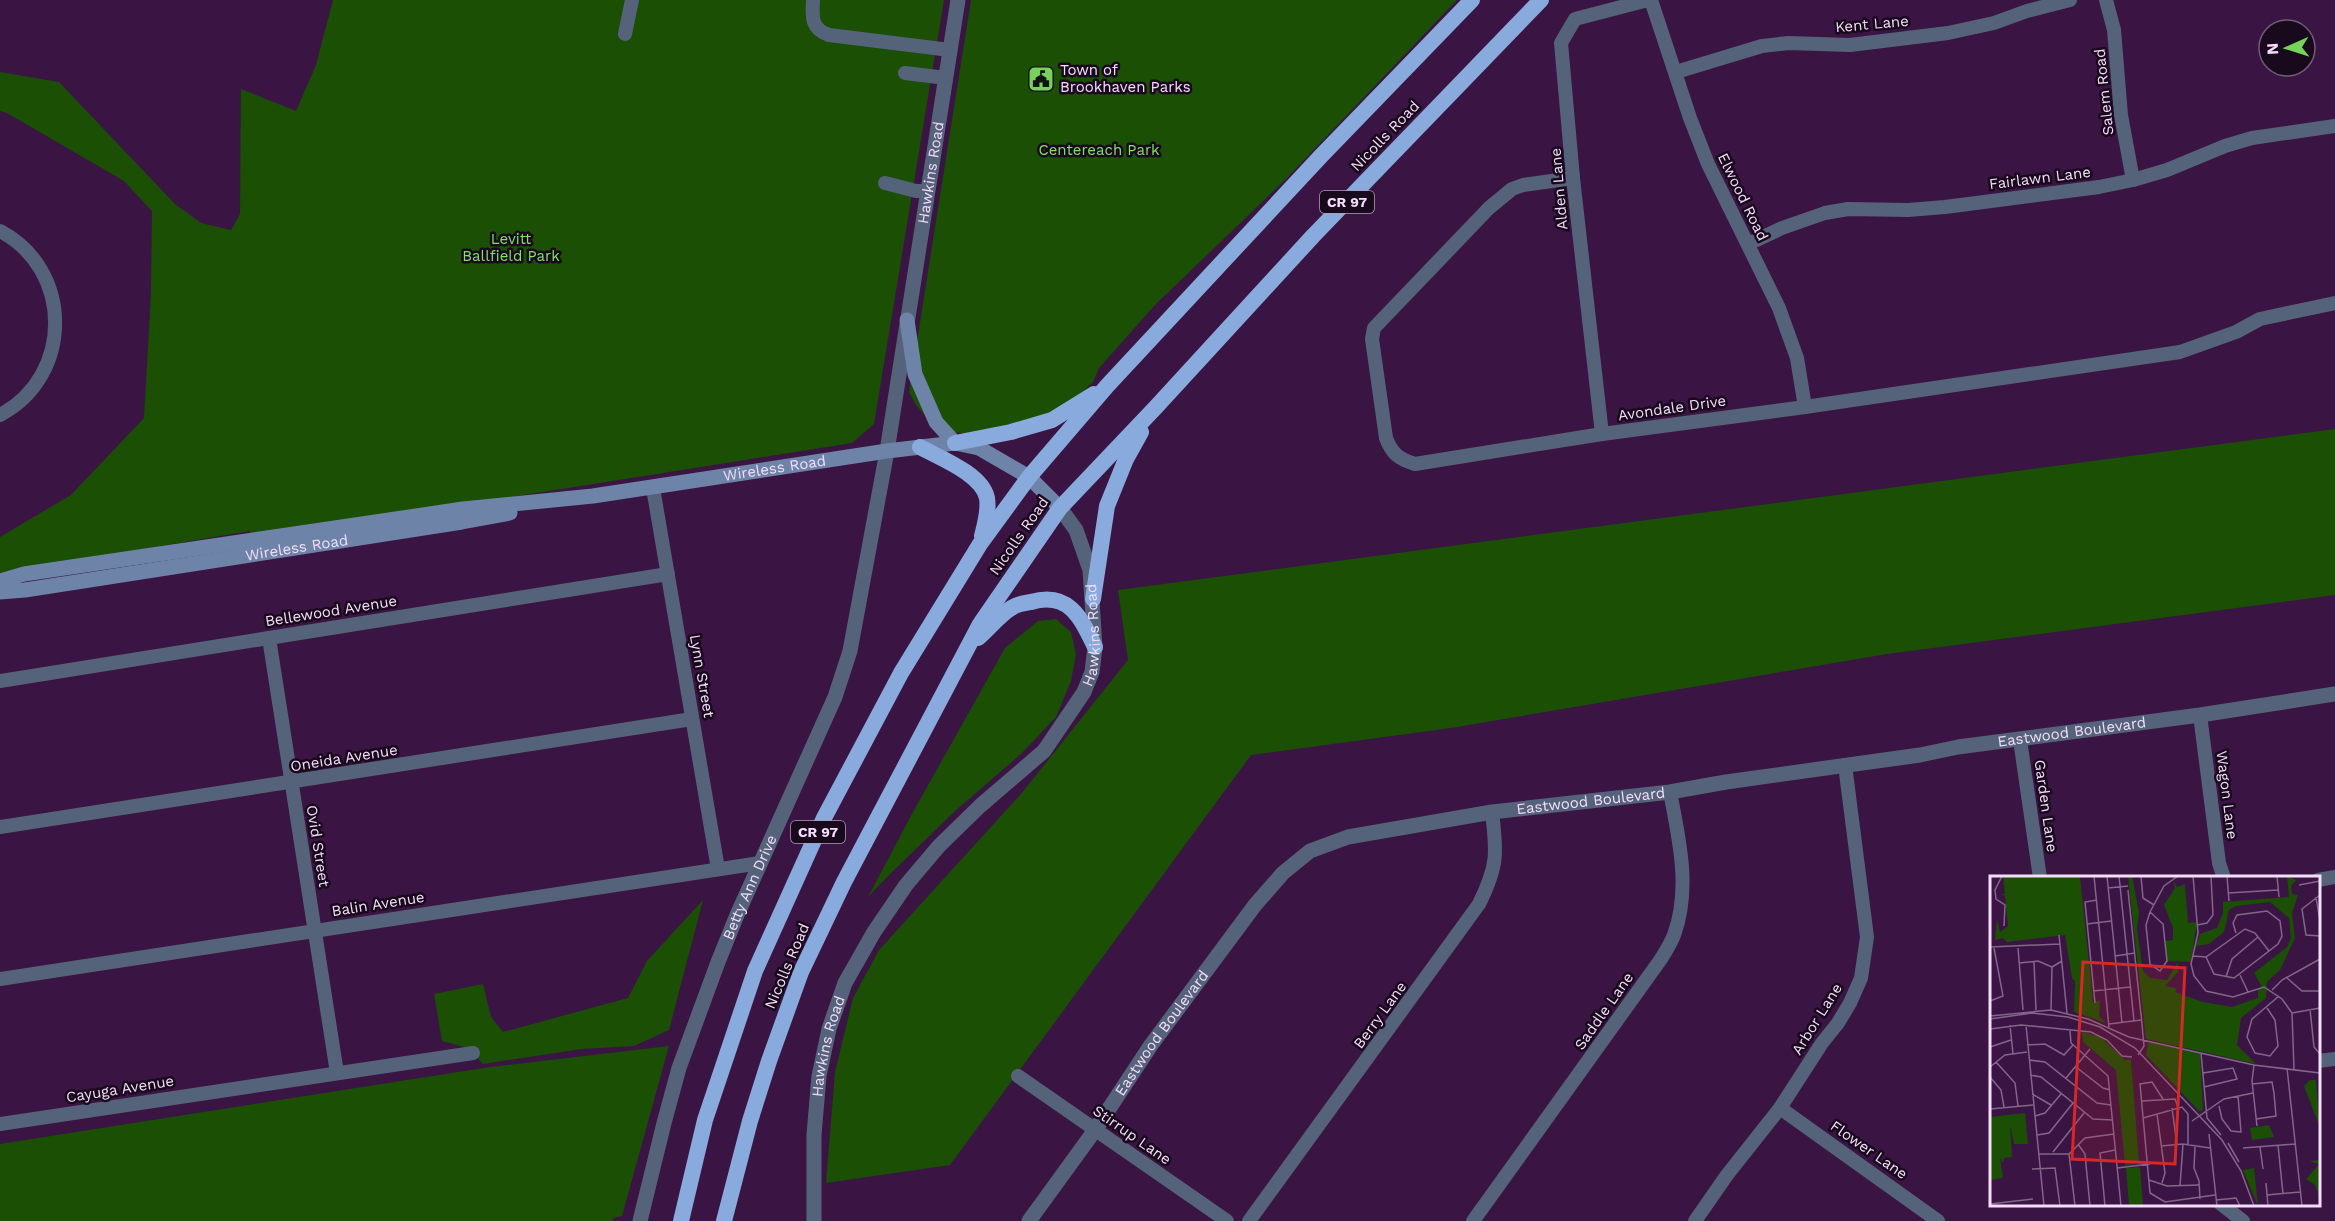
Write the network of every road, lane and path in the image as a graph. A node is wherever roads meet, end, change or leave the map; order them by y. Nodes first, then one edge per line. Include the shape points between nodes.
1 (632, 0) edge
2 (813, 0) edge
3 (958, 0) edge
4 (1472, 0) edge
5 (1541, 0) edge
6 (1649, 0) edge
7 (2070, 0) edge
8 (2106, 0) edge
9 (625, 33) dead end
10 (950, 51) junction
11 (1676, 72) junction
12 (905, 73) dead end
13 (946, 78) junction
14 (2335, 126) edge
15 (1573, 178) junction
16 (2133, 180) junction
17 (885, 183) dead end
18 (928, 191) junction
19 (0, 231) edge
20 (1748, 244) junction
21 (2335, 303) edge
22 (907, 320) junction
23 (1107, 386) junction
24 (1156, 407) junction
25 (1805, 407) junction
26 (0, 415) edge
27 (1602, 434) junction
28 (955, 443) junction
29 (920, 447) junction
30 (886, 451) junction
31 (1029, 477) junction
32 (653, 488) junction
33 (593, 496) junction
34 (1060, 508) junction
35 (980, 544) junction
36 (668, 574) junction
37 (0, 581) edge
38 (0, 592) edge
39 (1093, 600) junction
40 (269, 638) junction
41 (1095, 647) junction
42 (967, 649) junction
43 (0, 681) edge
44 (2335, 694) edge
45 (2200, 716) junction
46 (692, 719) junction
47 (2020, 740) junction
48 (1845, 765) junction
49 (292, 783) junction
50 (1670, 792) junction
51 (1492, 812) junction
52 (0, 827) edge
53 (760, 863) junction
54 (718, 869) junction
55 (2040, 876) edge
56 (2223, 876) edge
57 (2335, 877) edge
58 (2320, 880) edge
59 (315, 931) junction
60 (0, 979) edge
61 (473, 1053) dead end
62 (2335, 1059) edge
63 (2320, 1061) edge
64 (337, 1074) junction
65 (1018, 1076) dead end
66 (1780, 1108) junction
67 (0, 1124) edge
68 (1095, 1130) junction
69 (2224, 1206) edge
70 (640, 1221) edge
71 (681, 1221) edge
72 (724, 1221) edge
73 (814, 1221) edge
74 (1029, 1221) edge
75 (1227, 1221) edge
76 (1249, 1221) edge
77 (1473, 1221) edge
78 (1695, 1221) edge
79 (1938, 1221) edge
80 (2243, 1221) edge

1 - 9 street
2 - 10 street via 812,21 820,32
3 - 10 street, Hawkins Road
4 - 23 highway, Nicolls Road / CR 97
5 - 24 highway, Nicolls Road / CR 97
6 - 11 street, Elwood Road
6 - 15 street, Alden Lane via 1575,19 1561,43
7 - 11 street, Kent Lane via 1948,33 1850,45 1762,46
8 - 16 street, Salem Road via 2114,30 2121,115
10 - 13 street, Hawkins Road
11 - 20 street, Elwood Road via 1708,164
12 - 13 street
13 - 18 street, Hawkins Road
14 - 16 street, Fairlawn Lane via 2252,138
15 - 27 street, Alden Lane
15 - 27 street, Avondale Drive via 1512,189 1374,328 1372,339 1386,438 1391,452 1402,460 1415,464
16 - 20 street, Fairlawn Lane via 1945,207 1848,209 1782,228
17 - 18 street
18 - 22 street, Hawkins Road
19 - 26 street via 25,248 45,274 52,292 55,324 52,349 38,382 20,402
20 - 25 street, Elwood Road via 1789,333
21 - 25 street, Avondale Drive via 2260,319 2180,352
22 - 28 main road via 915,374 936,422
22 - 30 street, Hawkins Road
23 - 28 highway via 1052,420
23 - 31 highway, Nicolls Road / CR 97
24 - 34 highway, Nicolls Road / CR 97
24 - 39 highway via 1126,459 1107,506
25 - 27 street, Avondale Drive
28 - 29 main road, Hawkins Road
28 - 31 main road, Hawkins Road via 979,447
29 - 30 main road, Hawkins Road
29 - 35 highway via 961,468 980,483 987,497
30 - 32 main road, Wireless Road
30 - 53 street, Betty Ann Drive via 846,667
31 - 34 main road, Hawkins Road
31 - 35 highway, Nicolls Road / CR 97
32 - 33 main road, Wireless Road
32 - 36 street, Lynn Street
33 - 37 main road, Wireless Road via 452,510 24,574
33 - 38 main road, Wireless Road via 462,522
34 - 39 street, Hawkins Road via 1076,530 1090,570
34 - 42 highway, Nicolls Road / CR 97
35 - 71 highway, Nicolls Road / CR 97 via 901,672 824,819 755,971 705,1120
36 - 40 street, Bellewood Avenue
36 - 46 street, Lynn Street
39 - 41 street, Hawkins Road
40 - 43 street, Bellewood Avenue
40 - 49 street, Ovid Street
41 - 42 highway via 1071,607 1056,600 1040,599 1013,606
41 - 73 street, Hawkins Road via 1092,672 1084,692 1044,751 939,846 906,885 845,983 829,1029 819,1076 813,1135
42 - 72 highway, Nicolls Road / CR 97 via 801,972 759,1091
44 - 45 street, Eastwood Boulevard
45 - 47 street, Eastwood Boulevard
45 - 56 street, Wagon Lane
46 - 49 street, Oneida Avenue
46 - 54 street, Lynn Street
47 - 48 street, Eastwood Boulevard
47 - 55 street, Garden Lane
48 - 50 street, Eastwood Boulevard
48 - 66 street, Arbor Lane via 1865,913 1865,960 1850,1004
49 - 52 street, Oneida Avenue
49 - 59 street, Ovid Street
50 - 51 street, Eastwood Boulevard
50 - 77 street, Saddle Lane via 1683,890 1674,936
51 - 68 street, Eastwood Boulevard via 1348,837 1310,851 1295,862 1255,905 1151,1045
51 - 76 street, Berry Lane via 1495,864 1479,904
53 - 54 street, Balin Avenue
53 - 70 street, Betty Ann Drive via 679,1068
54 - 59 street, Balin Avenue
57 - 58 street
59 - 60 street, Balin Avenue
59 - 64 street, Ovid Street
61 - 64 street
62 - 63 street
64 - 67 street, Cayuga Avenue
65 - 68 street, Stirrup Lane
66 - 78 street, Arbor Lane
66 - 79 street, Flower Lane
68 - 74 street, Eastwood Boulevard
68 - 75 street, Stirrup Lane
69 - 80 street

